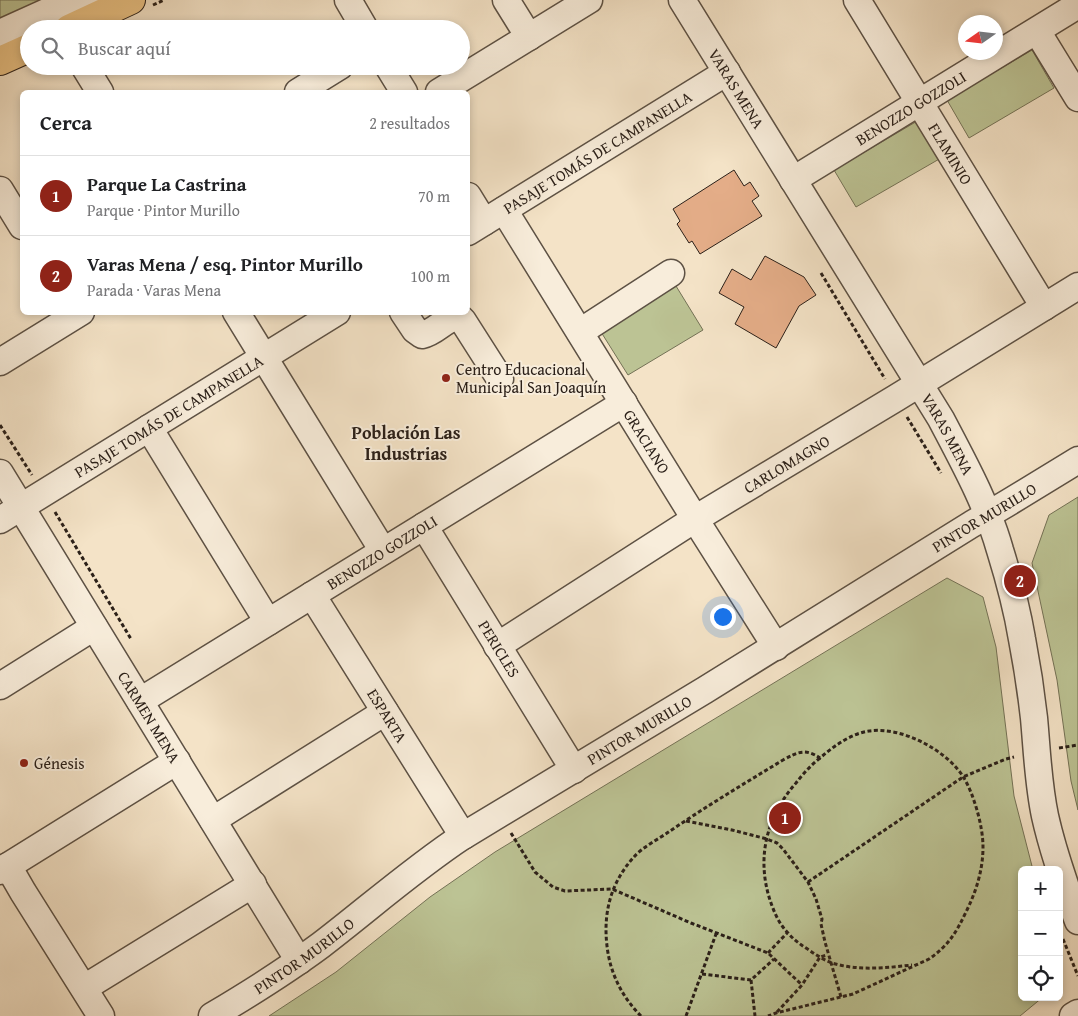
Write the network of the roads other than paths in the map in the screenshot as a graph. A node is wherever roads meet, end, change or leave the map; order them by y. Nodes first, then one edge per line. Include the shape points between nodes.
1 (73, 0) edge
2 (96, 0) edge
3 (131, 0) edge
4 (348, 0) edge
5 (506, 0) edge
6 (589, 0) edge
7 (682, 0) edge
8 (857, 0) edge
9 (1078, 5) edge
10 (29, 20) edge
11 (52, 20) edge
12 (88, 20) edge
13 (360, 20) edge
14 (20, 24) edge
15 (1037, 31) junction
16 (0, 33) edge
17 (20, 34) edge
18 (529, 37) junction
19 (0, 43) edge
20 (20, 52) edge
21 (0, 62) edge
22 (727, 72) junction
23 (470, 73) edge
24 (90, 75) edge
25 (325, 75) edge
26 (394, 75) edge
27 (467, 75) edge
28 (99, 90) edge
29 (301, 90) edge
30 (403, 90) edge
31 (442, 90) edge
32 (1078, 98) edge
33 (920, 103) junction
34 (794, 180) junction
35 (0, 190) edge
36 (470, 199) edge
37 (485, 221) edge
38 (20, 223) edge
39 (671, 273) dead end
40 (1078, 286) edge
41 (1044, 307) junction
42 (76, 315) edge
43 (238, 315) edge
44 (332, 315) edge
45 (405, 315) edge
46 (580, 332) junction
47 (264, 358) junction
48 (0, 362) edge
49 (500, 379) dead end
50 (918, 384) junction
51 (624, 404) junction
52 (149, 428) junction
53 (1078, 460) edge
54 (0, 474) edge
55 (10, 514) edge
56 (988, 515) junction
57 (695, 519) junction
58 (424, 526) junction
59 (383, 551) junction
60 (312, 595) junction
61 (268, 622) junction
62 (94, 627) junction
63 (497, 646) junction
64 (776, 646) junction
65 (0, 686) edge
66 (140, 701) junction
67 (385, 712) junction
68 (177, 761) junction
69 (574, 770) junction
70 (213, 820) junction
71 (463, 836) junction
72 (4, 869) edge
73 (252, 884) junction
74 (1070, 929) edge
75 (300, 961) junction
76 (84, 988) junction
77 (1078, 1013) edge
78 (101, 1016) edge
79 (212, 1016) edge
80 (1074, 1016) edge

1 - 10 street
2 - 11 street
3 - 12 main road
4 - 13 street
5 - 18 street
6 - 18 street
7 - 22 street, VARAS MENA
8 - 33 street, FLAMINIO
9 - 15 street, BENOZZO GOZZOLI
14 - 16 street
15 - 32 street
15 - 33 street, BENOZZO GOZZOLI
17 - 19 street
18 - 23 street
20 - 21 main road
22 - 34 street, VARAS MENA
22 - 37 street, PASAJE TOMÁS DE CAMPANELLA
24 - 28 street
25 - 29 street
26 - 30 street
27 - 31 street
33 - 34 street, BENOZZO GOZZOLI
33 - 41 street, FLAMINIO
34 - 50 street, VARAS MENA
35 - 38 street
36 - 37 street, GRACIANO
37 - 46 street, GRACIANO
39 - 46 street
40 - 41 street, CARLOMAGNO
41 - 50 street, CARLOMAGNO
42 - 48 street
43 - 47 street
44 - 47 street, PASAJE TOMÁS DE CAMPANELLA
45 - 49 street via 422,335 458,316
46 - 51 street, GRACIANO
47 - 52 street, PASAJE TOMÁS DE CAMPANELLA
47 - 59 street
50 - 56 street, VARAS MENA via 941,419
50 - 57 street, CARLOMAGNO
51 - 57 street, GRACIANO
51 - 58 street, BENOZZO GOZZOLI
52 - 55 street, PASAJE TOMÁS DE CAMPANELLA
52 - 61 street
53 - 56 street, PINTOR MURILLO
54 - 55 street, CARMEN MENA
55 - 62 street, CARMEN MENA
56 - 64 street, PINTOR MURILLO
56 - 74 street, VARAS MENA via 1022,639 1045,815
57 - 63 street, CARLOMAGNO
57 - 64 street, GRACIANO
58 - 59 street, BENOZZO GOZZOLI
58 - 63 street, PERICLES
59 - 60 street, BENOZZO GOZZOLI
60 - 61 street, BENOZZO GOZZOLI
60 - 67 street, ESPARTA
61 - 66 street, BENOZZO GOZZOLI
62 - 65 street
62 - 66 street, CARMEN MENA
63 - 69 street, PERICLES
64 - 69 street, PINTOR MURILLO
66 - 68 street, CARMEN MENA
67 - 70 street
67 - 71 street, ESPARTA
68 - 70 street, CARMEN MENA
68 - 72 street
69 - 71 street, PINTOR MURILLO
70 - 73 street, CARMEN MENA
71 - 75 street, PINTOR MURILLO
72 - 76 street via 23,892
73 - 75 street, CARMEN MENA
73 - 76 street
75 - 79 street, PINTOR MURILLO
76 - 78 street
77 - 80 street

